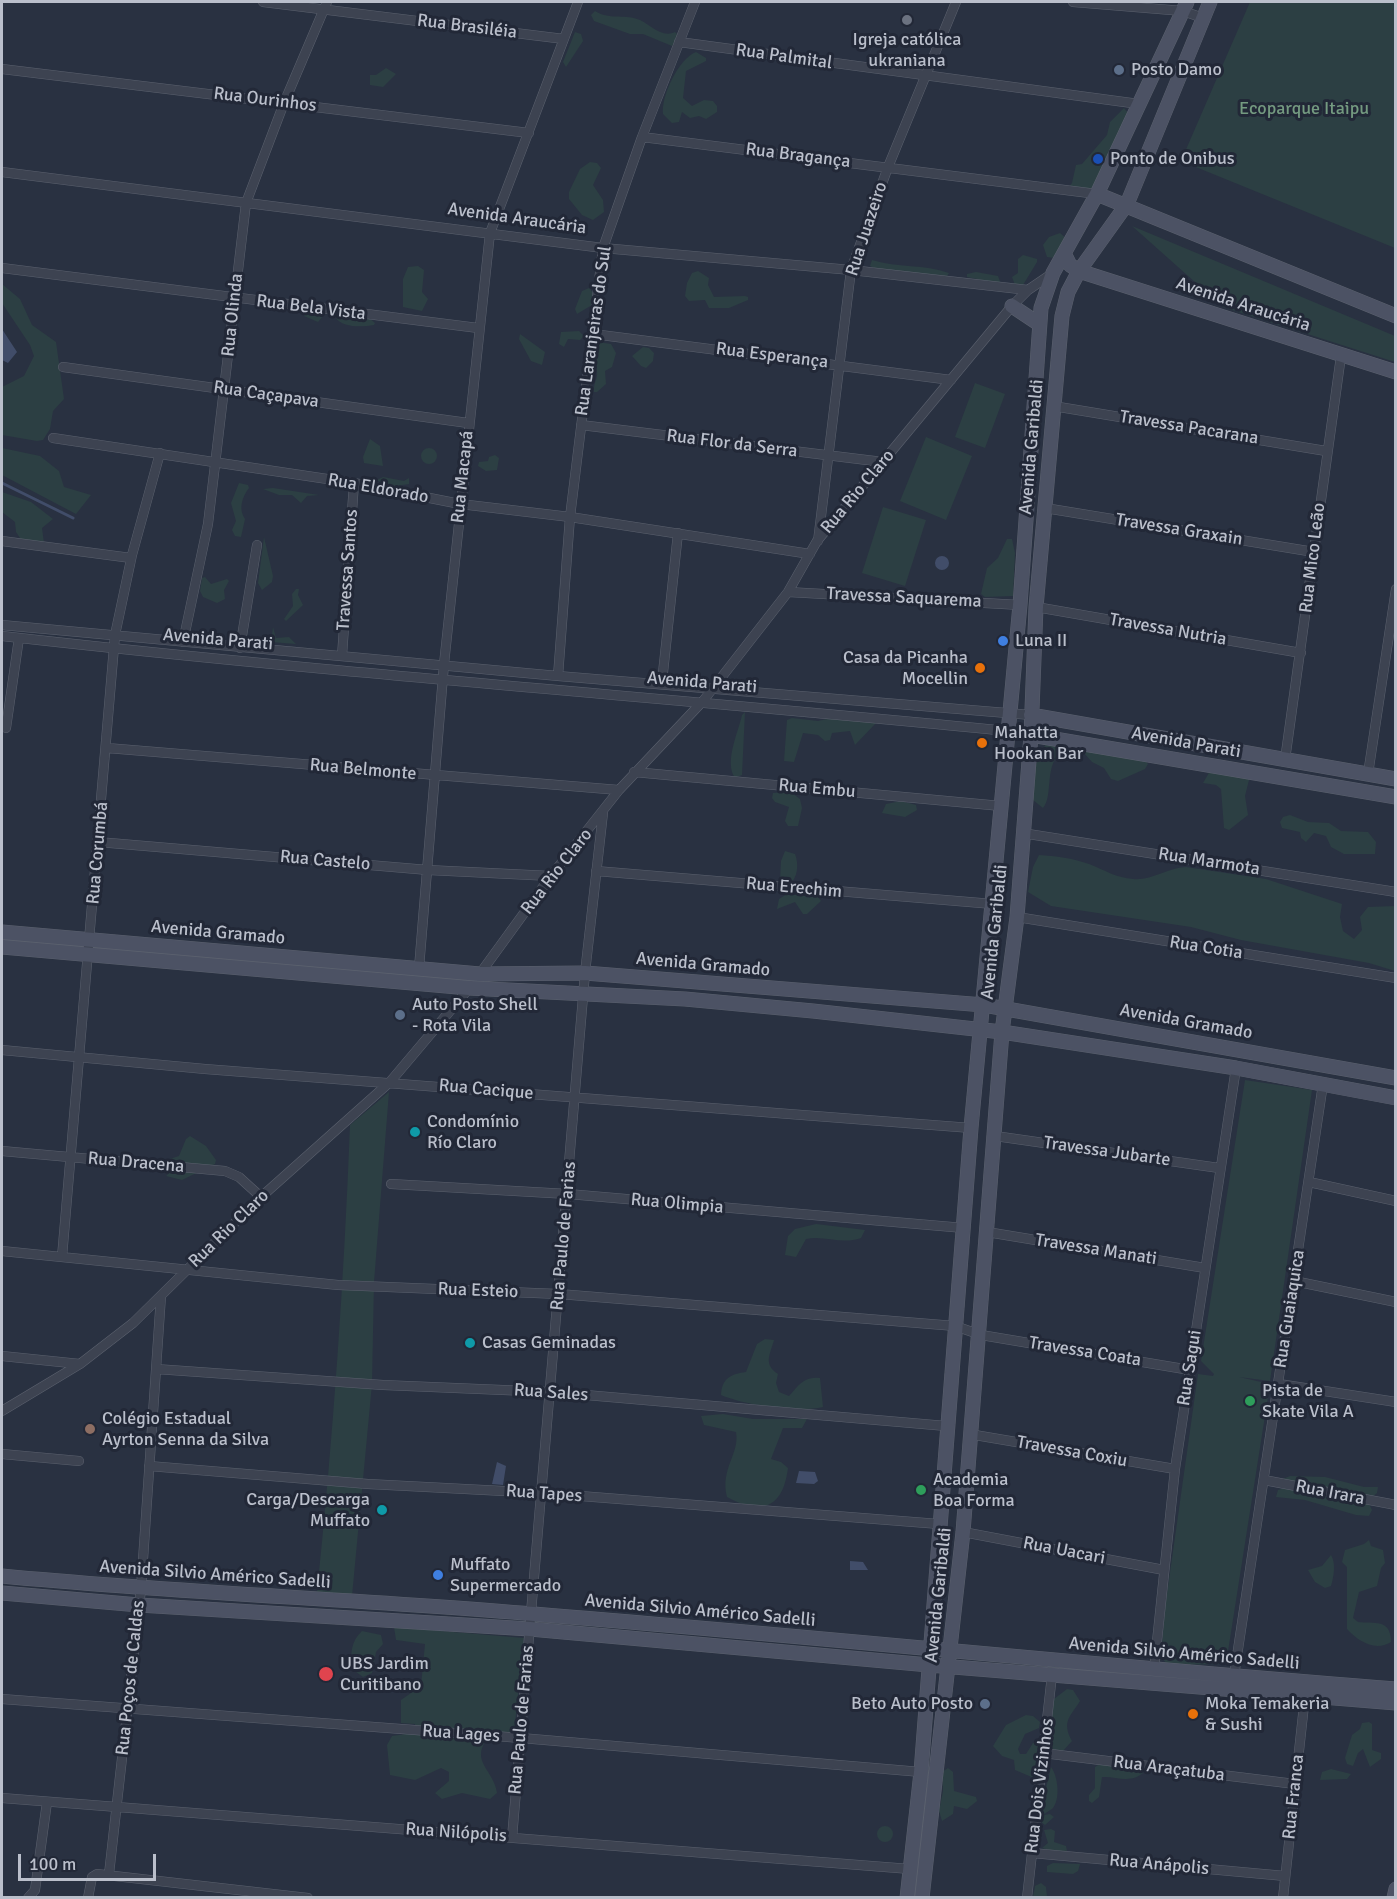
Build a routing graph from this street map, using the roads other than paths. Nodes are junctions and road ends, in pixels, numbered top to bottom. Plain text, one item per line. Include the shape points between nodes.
1 (263, 2) edge
2 (578, 2) edge
3 (695, 2) edge
4 (956, 2) edge
5 (1073, 2) edge
6 (1210, 2) edge
7 (325, 5) edge
8 (1185, 6) edge
9 (1203, 18) junction
10 (564, 39) junction
11 (679, 42) junction
12 (2, 69) edge
13 (924, 77) junction
14 (284, 103) junction
15 (1139, 104) junction
16 (529, 133) junction
17 (642, 137) junction
18 (888, 167) junction
19 (2, 172) edge
20 (1097, 194) junction
21 (246, 203) junction
22 (1126, 204) junction
23 (490, 233) junction
24 (603, 248) junction
25 (1064, 253) junction
26 (2, 268) edge
27 (850, 270) junction
28 (1079, 272) junction
29 (1053, 273) junction
30 (1028, 290) junction
31 (234, 299) junction
32 (1012, 306) junction
33 (1395, 316) edge
34 (1039, 324) junction
35 (478, 328) junction
36 (593, 334) junction
37 (1341, 356) junction
38 (838, 364) junction
39 (63, 367) dead end
40 (1395, 372) edge
41 (951, 381) junction
42 (225, 389) junction
43 (1053, 405) junction
44 (468, 423) junction
45 (581, 424) junction
46 (53, 438) dead end
47 (1326, 451) junction
48 (160, 453) junction
49 (826, 456) junction
50 (883, 462) junction
51 (216, 463) junction
52 (354, 483) junction
53 (460, 504) junction
54 (1044, 508) junction
55 (570, 517) junction
56 (678, 533) junction
57 (818, 541) junction
58 (2, 542) edge
59 (257, 545) dead end
60 (1314, 552) junction
61 (810, 554) junction
62 (131, 558) junction
63 (1395, 589) edge
64 (788, 592) junction
65 (1020, 605) junction
66 (1036, 607) junction
67 (2, 625) edge
68 (115, 635) junction
69 (2, 636) edge
70 (20, 638) junction
71 (183, 642) junction
72 (240, 648) junction
73 (114, 649) junction
74 (1301, 653) junction
75 (342, 656) junction
76 (444, 664) junction
77 (1384, 667) junction
78 (1395, 669) edge
79 (558, 676) junction
80 (443, 678) junction
81 (662, 682) junction
82 (711, 688) junction
83 (703, 701) junction
84 (1010, 712) junction
85 (1031, 715) junction
86 (6, 728) dead end
87 (1009, 731) junction
88 (1031, 735) junction
89 (107, 748) junction
90 (1285, 760) junction
91 (634, 772) junction
92 (1368, 774) junction
93 (435, 776) junction
94 (1395, 779) edge
95 (620, 790) junction
96 (1395, 797) edge
97 (1001, 806) junction
98 (603, 813) junction
99 (1022, 833) junction
100 (98, 842) junction
101 (428, 870) junction
102 (596, 871) junction
103 (551, 876) junction
104 (1395, 892) edge
105 (993, 904) junction
106 (1017, 917) junction
107 (2, 932) edge
108 (90, 940) junction
109 (2, 947) edge
110 (88, 956) junction
111 (419, 968) junction
112 (585, 973) junction
113 (480, 974) junction
114 (1395, 978) edge
115 (685, 981) junction
116 (469, 988) junction
117 (813, 992) junction
118 (585, 993) junction
119 (685, 999) junction
120 (984, 1005) junction
121 (1006, 1008) junction
122 (813, 1011) junction
123 (981, 1030) junction
124 (1002, 1032) junction
125 (2, 1050) edge
126 (78, 1057) junction
127 (1236, 1068) junction
128 (1395, 1078) edge
129 (390, 1082) junction
130 (1323, 1084) junction
131 (575, 1097) junction
132 (1395, 1098) edge
133 (971, 1128) junction
134 (994, 1136) junction
135 (2, 1151) edge
136 (72, 1156) junction
137 (1219, 1168) junction
138 (1309, 1182) junction
139 (391, 1184) dead end
140 (568, 1194) junction
141 (261, 1197) junction
142 (1395, 1201) edge
143 (964, 1228) junction
144 (987, 1232) junction
145 (2, 1251) edge
146 (62, 1257) junction
147 (1205, 1268) junction
148 (188, 1269) junction
149 (1294, 1281) junction
150 (559, 1294) junction
151 (162, 1296) junction
152 (1395, 1302) edge
153 (955, 1326) junction
154 (981, 1335) junction
155 (2, 1356) edge
156 (80, 1364) junction
157 (156, 1369) junction
158 (1190, 1370) junction
159 (1279, 1384) junction
160 (550, 1392) junction
161 (1395, 1402) edge
162 (2, 1411) edge
163 (946, 1426) junction
164 (969, 1434) junction
165 (2, 1454) edge
166 (79, 1461) dead end
167 (149, 1466) junction
168 (1175, 1469) junction
169 (1264, 1480) junction
170 (542, 1493) junction
171 (1395, 1505) edge
172 (939, 1524) junction
173 (963, 1532) junction
174 (1164, 1570) junction
175 (2, 1576) edge
176 (141, 1589) junction
177 (2, 1593) edge
178 (249, 1596) junction
179 (139, 1605) junction
180 (249, 1612) junction
181 (531, 1613) junction
182 (530, 1629) junction
183 (742, 1632) junction
184 (741, 1648) junction
185 (930, 1650) junction
186 (951, 1652) junction
187 (929, 1665) junction
188 (950, 1667) junction
189 (1154, 1670) junction
190 (1052, 1675) junction
191 (1234, 1676) junction
192 (1395, 1689) edge
193 (1305, 1696) junction
194 (2, 1699) edge
195 (1395, 1703) edge
196 (128, 1710) junction
197 (521, 1738) junction
198 (1043, 1753) junction
199 (921, 1772) junction
200 (1295, 1784) junction
201 (2, 1798) edge
202 (47, 1802) junction
203 (117, 1808) junction
204 (512, 1838) junction
205 (1032, 1853) junction
206 (917, 1869) junction
207 (109, 1874) junction
208 (1285, 1876) junction
209 (1395, 1889) edge
210 (907, 1895) edge
211 (922, 1896) edge
212 (28, 1898) edge
213 (88, 1898) edge
214 (308, 1898) edge
215 (1027, 1898) edge
216 (1283, 1898) edge
217 (1395, 1898) edge

1 - 7 street, Rua Brasiléia
2 - 10 street, Rua Macapá
3 - 11 street, Rua Laranjeiras do Sul
4 - 13 street, Rua Juazeiro
5 - 8 street
6 - 9 main road, Avenida Garibaldi
7 - 10 street, Rua Brasiléia
7 - 14 street, Rua Olinda
8 - 9 street
8 - 15 main road, Avenida Garibaldi
9 - 22 main road, Avenida Garibaldi
10 - 16 street, Rua Macapá
11 - 13 street, Rua Palmital
11 - 17 street, Rua Laranjeiras do Sul
12 - 14 street, Rua Ourinhos
13 - 15 street, Rua Palmital
13 - 18 street, Rua Juazeiro
14 - 16 street, Rua Ourinhos
14 - 21 street, Rua Olinda
15 - 20 main road, Avenida Garibaldi
16 - 23 street, Rua Macapá
17 - 18 street, Rua Bragança
17 - 24 street, Rua Laranjeiras do Sul
18 - 20 street, Rua Bragança
18 - 27 street, Rua Juazeiro
19 - 21 street, Avenida Araucária
20 - 22 main road
20 - 25 main road, Avenida Garibaldi
21 - 23 street, Avenida Araucária
21 - 31 street, Rua Olinda
22 - 28 main road, Avenida Garibaldi
22 - 33 main road
23 - 24 street, Avenida Araucária
23 - 35 street, Rua Macapá
24 - 27 street, Avenida Araucária
24 - 36 street, Rua Laranjeiras do Sul
25 - 28 main road
25 - 29 main road, Avenida Garibaldi
26 - 31 street, Rua Bela Vista
27 - 30 street, Avenida Araucária
27 - 38 street, Rua Juazeiro
28 - 37 main road, Avenida Araucária
28 - 43 main road, Avenida Garibaldi via 1068,292 1062,316
29 - 30 street, Rua Rio Claro
29 - 34 main road, Avenida Garibaldi
30 - 32 street, Rua Rio Claro
31 - 35 street, Rua Bela Vista
31 - 42 street, Rua Olinda
32 - 34 main road
32 - 41 street, Rua Rio Claro
34 - 65 main road, Avenida Garibaldi
35 - 44 street, Rua Macapá
36 - 38 street, Rua Esperança
36 - 45 street, Rua Laranjeiras do Sul
37 - 40 main road, Avenida Araucária
37 - 47 street, Rua Mico Leão
38 - 41 street, Rua Esperança
38 - 49 street, Rua Juazeiro
39 - 42 street, Rua Caçapava
41 - 50 street, Rua Rio Claro
42 - 44 street, Rua Caçapava
42 - 51 street, Rua Olinda
43 - 47 street, Travessa Pacarana
43 - 54 main road, Avenida Garibaldi
44 - 53 street, Rua Macapá
45 - 49 street, Rua Flor da Serra
45 - 55 street, Rua Laranjeiras do Sul
46 - 48 street, Rua Eldorado
47 - 60 street, Rua Mico Leão
48 - 51 street, Rua Eldorado
48 - 62 street, Rua Corumbá
49 - 50 street, Rua Flor da Serra
49 - 57 street, Rua Juazeiro
50 - 57 street, Rua Rio Claro
51 - 52 street, Rua Eldorado
51 - 71 street, Rua Olinda via 208,524
52 - 53 street, Rua Eldorado
52 - 75 street, Travessa Santos
53 - 55 street, Rua Eldorado
53 - 76 street, Rua Macapá
54 - 60 street, Travessa Graxain
54 - 66 main road, Avenida Garibaldi
55 - 56 street, Rua Eldorado
55 - 79 street, Rua Laranjeiras do Sul
56 - 61 street, Rua Eldorado
56 - 81 street
57 - 61 street, Rua Rio Claro
58 - 62 street
59 - 72 street
60 - 74 street, Rua Mico Leão
61 - 64 street, Rua Rio Claro
62 - 68 street, Rua Corumbá
63 - 77 street
64 - 65 street, Travessa Saquarema
64 - 82 street, Rua Rio Claro
65 - 84 main road, Avenida Garibaldi
66 - 74 street, Travessa Nutria
66 - 85 main road, Avenida Garibaldi
67 - 68 street, Avenida Parati
68 - 71 street, Avenida Parati
68 - 73 street, Rua Corumbá
69 - 70 street, Avenida Parati
70 - 73 street, Avenida Parati
70 - 86 street
71 - 72 street, Avenida Parati
72 - 75 street, Avenida Parati
73 - 80 street, Avenida Parati
73 - 89 street, Rua Corumbá
74 - 90 street, Rua Mico Leão
75 - 76 street, Avenida Parati
76 - 79 street, Avenida Parati
76 - 80 street, Rua Macapá
77 - 78 street
77 - 92 street
79 - 81 street, Avenida Parati
80 - 83 street, Avenida Parati
80 - 93 street, Rua Macapá
81 - 82 street, Avenida Parati
82 - 83 street, Rua Rio Claro
82 - 84 street, Avenida Parati
83 - 87 street, Avenida Parati
83 - 91 street, Rua Rio Claro
84 - 85 street, Avenida Parati
84 - 87 main road, Avenida Garibaldi
85 - 88 main road, Avenida Garibaldi
85 - 90 main road, Avenida Parati
87 - 88 street, Avenida Parati
87 - 97 main road, Avenida Garibaldi
88 - 96 main road, Avenida Parati
88 - 99 main road, Avenida Garibaldi
89 - 93 street, Rua Belmonte
89 - 100 street, Rua Corumbá
90 - 92 main road, Avenida Parati
91 - 95 street, Rua Rio Claro
91 - 97 street, Rua Embu
92 - 94 main road, Avenida Parati
93 - 95 street, Rua Belmonte
93 - 101 street, Rua Macapá
95 - 98 street, Rua Rio Claro
97 - 105 main road, Avenida Garibaldi
98 - 102 street, Rua Paulo de Farias
98 - 103 street, Rua Rio Claro
99 - 104 street, Rua Marmota
99 - 106 main road, Avenida Garibaldi
100 - 101 street, Rua Castelo
100 - 108 street, Rua Corumbá
101 - 103 street, Rua Castelo
101 - 111 street, Rua Macapá
102 - 105 street, Rua Erechim
102 - 112 street, Rua Paulo de Farias
103 - 113 street, Rua Rio Claro
105 - 120 main road, Avenida Garibaldi
106 - 114 street, Rua Cotia
106 - 121 main road, Avenida Garibaldi
107 - 108 main road, Avenida Gramado
108 - 110 street, Rua Corumbá
108 - 111 main road, Avenida Gramado
109 - 110 main road, Avenida Gramado
110 - 116 main road, Avenida Gramado
110 - 126 street, Rua Corumbá
111 - 113 main road, Avenida Gramado
112 - 113 main road, Avenida Gramado
112 - 115 main road, Avenida Gramado
112 - 118 street, Rua Paulo de Farias
113 - 116 street, Rua Rio Claro
115 - 117 main road, Avenida Gramado
115 - 119 main road
116 - 118 main road, Avenida Gramado
116 - 129 street, Rua Rio Claro
117 - 120 main road, Avenida Gramado
117 - 122 main road
118 - 119 main road, Avenida Gramado
118 - 131 street, Rua Paulo de Farias
119 - 122 main road, Avenida Gramado
120 - 121 main road, Avenida Gramado
120 - 123 main road, Avenida Garibaldi
121 - 124 main road, Avenida Garibaldi
121 - 128 main road, Avenida Gramado
122 - 123 main road, Avenida Gramado
123 - 124 main road, Avenida Gramado
123 - 133 main road, Avenida Garibaldi
124 - 127 main road, Avenida Gramado
124 - 134 main road, Avenida Garibaldi
125 - 126 street, Rua Cacique
126 - 129 street, Rua Cacique
126 - 136 street, Rua Corumbá
127 - 130 main road, Avenida Gramado
127 - 137 street, Rua Sagui
129 - 131 street, Rua Cacique
129 - 141 street, Rua Rio Claro
130 - 132 main road, Avenida Gramado
130 - 138 street, Rua Guaiaquica
131 - 133 street, Rua Cacique
131 - 140 street, Rua Paulo de Farias
133 - 143 main road, Avenida Garibaldi
134 - 137 street, Travessa Jubarte
134 - 144 main road, Avenida Garibaldi
135 - 136 street, Rua Dracena
136 - 141 street, Rua Dracena via 225,1171 239,1177
136 - 146 street, Rua Corumbá
137 - 147 street, Rua Sagui
138 - 142 street
138 - 149 street, Rua Guaiaquica
139 - 140 street, Rua Olimpia
140 - 143 street, Rua Olimpia
140 - 150 street, Rua Paulo de Farias
141 - 148 street, Rua Rio Claro
143 - 153 main road, Avenida Garibaldi
144 - 147 street, Travessa Manati
144 - 154 main road, Avenida Garibaldi
145 - 146 street, Rua Esteio
146 - 148 street, Rua Esteio
147 - 158 street, Rua Sagui
148 - 150 street, Rua Esteio via 338,1285
148 - 151 street, Rua Rio Claro
149 - 152 street
149 - 159 street, Rua Guaiaquica
150 - 153 street, Rua Esteio
150 - 160 street, Rua Paulo de Farias
151 - 156 street, Rua Rio Claro
151 - 157 street, Rua Poços de Caldas
153 - 154 street, Travessa Coata
153 - 163 main road, Avenida Garibaldi
154 - 158 street, Travessa Coata
154 - 164 main road, Avenida Garibaldi
155 - 156 street
156 - 162 street, Rua Rio Claro
157 - 160 street, Rua Sales
157 - 167 street, Rua Poços de Caldas
158 - 168 street, Rua Sagui
159 - 161 street
159 - 169 street, Rua Guaiaquica
160 - 163 street, Rua Sales
160 - 170 street, Rua Paulo de Farias
163 - 172 main road, Avenida Garibaldi
164 - 168 street, Travessa Coxiu
164 - 173 main road, Avenida Garibaldi
165 - 166 street
167 - 170 street, Rua Tapes
167 - 176 street, Rua Poços de Caldas
168 - 174 street, Rua Sagui
169 - 171 street, Rua Irara
169 - 191 street, Rua Guaiaquica
170 - 172 street, Rua Tapes
170 - 181 street, Rua Paulo de Farias
172 - 185 main road, Avenida Garibaldi
173 - 174 street, Rua Uacari
173 - 186 main road, Avenida Garibaldi
174 - 189 street, Rua Sagui
175 - 176 main road, Avenida Silvio Américo Sadelli
176 - 178 main road, Avenida Silvio Américo Sadelli
176 - 179 street, Rua Poços de Caldas
177 - 179 main road, Avenida Silvio Américo Sadelli
178 - 180 main road
178 - 181 main road, Avenida Silvio Américo Sadelli
179 - 180 main road, Avenida Silvio Américo Sadelli
179 - 196 street, Rua Poços de Caldas
180 - 182 main road, Avenida Silvio Américo Sadelli
181 - 182 street, Rua Paulo de Farias
181 - 183 main road, Avenida Silvio Américo Sadelli
182 - 184 main road, Avenida Silvio Américo Sadelli
182 - 197 street, Rua Paulo de Farias
183 - 184 main road
183 - 185 main road, Avenida Silvio Américo Sadelli
184 - 187 main road, Avenida Silvio Américo Sadelli
185 - 186 main road, Avenida Silvio Américo Sadelli
185 - 187 main road, Avenida Garibaldi
186 - 188 main road, Avenida Garibaldi
186 - 189 main road, Avenida Silvio Américo Sadelli
187 - 188 main road, Avenida Silvio Américo Sadelli
187 - 199 main road, Avenida Garibaldi
188 - 190 main road, Avenida Silvio Américo Sadelli
188 - 206 main road, Avenida Garibaldi
189 - 191 main road, Avenida Silvio Américo Sadelli
190 - 193 main road, Avenida Silvio Américo Sadelli
190 - 198 street, Rua Dois Vizinhos
191 - 192 main road, Avenida Silvio Américo Sadelli
193 - 195 main road, Avenida Silvio Américo Sadelli
193 - 200 street, Rua Franca
194 - 196 street, Rua Lages
196 - 197 street, Rua Lages
196 - 203 street, Rua Poços de Caldas
197 - 199 street, Rua Lages
197 - 204 street, Rua Paulo de Farias
198 - 200 street, Rua Araçatuba
198 - 205 street, Rua Dois Vizinhos
199 - 206 main road, Avenida Garibaldi
200 - 208 street, Rua Franca
201 - 202 street, Rua Nilópolis
202 - 203 street, Rua Nilópolis
202 - 212 street via 35,1890
203 - 204 street, Rua Nilópolis
203 - 207 street, Rua Poços de Caldas
204 - 206 street, Rua Nilópolis
205 - 208 street, Rua Anápolis
205 - 215 street, Rua Dois Vizinhos
206 - 210 main road, Avenida Garibaldi
206 - 211 main road, Avenida Garibaldi
207 - 213 street via 92,1877
207 - 214 street
208 - 216 street, Rua Franca
209 - 217 main road
210 - 211 main road

